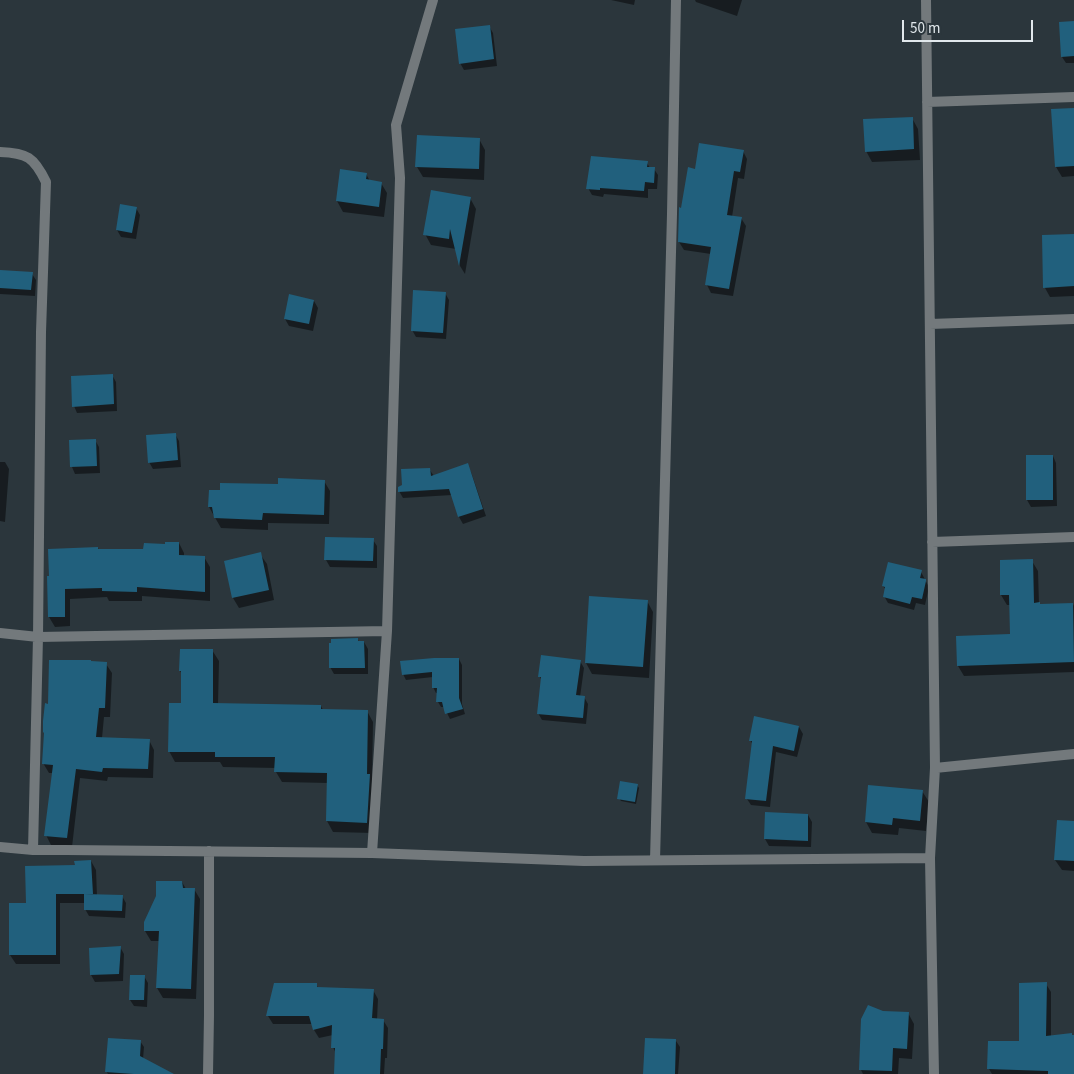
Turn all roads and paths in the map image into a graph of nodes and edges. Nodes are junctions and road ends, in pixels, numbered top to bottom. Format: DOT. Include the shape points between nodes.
graph roads {
  1 [pos="433,0"];
  2 [pos="676,0"];
  3 [pos="926,0"];
  4 [pos="1074,97"];
  5 [pos="927,102"];
  6 [pos="0,152"];
  7 [pos="1074,319"];
  8 [pos="930,324"];
  9 [pos="1074,537"];
  10 [pos="932,542"];
  11 [pos="387,631"];
  12 [pos="0,633"];
  13 [pos="38,637"];
  14 [pos="1074,754"];
  15 [pos="935,768"];
  16 [pos="0,847"];
  17 [pos="33,850"];
  18 [pos="209,851"];
  19 [pos="372,852"];
  20 [pos="930,858"];
  21 [pos="655,860"];
  22 [pos="208,1074"];
  23 [pos="934,1074"];
  1 -- 11 [label="street" via="396,125 400,178"];
  2 -- 21 [label="street"];
  3 -- 5 [label="street"];
  4 -- 5 [label="street"];
  5 -- 8 [label="street"];
  6 -- 13 [label="street" via="30,158 46,182"];
  7 -- 8 [label="street"];
  8 -- 10 [label="street"];
  9 -- 10 [label="street"];
  10 -- 15 [label="street"];
  11 -- 13 [label="street"];
  11 -- 19 [label="street"];
  12 -- 13 [label="street"];
  13 -- 17 [label="street"];
  14 -- 15 [label="street"];
  15 -- 20 [label="street"];
  16 -- 17 [label="street"];
  17 -- 18 [label="street"];
  18 -- 19 [label="street"];
  18 -- 22 [label="street"];
  19 -- 21 [label="street"];
  20 -- 21 [label="street"];
  20 -- 23 [label="street"];
}
